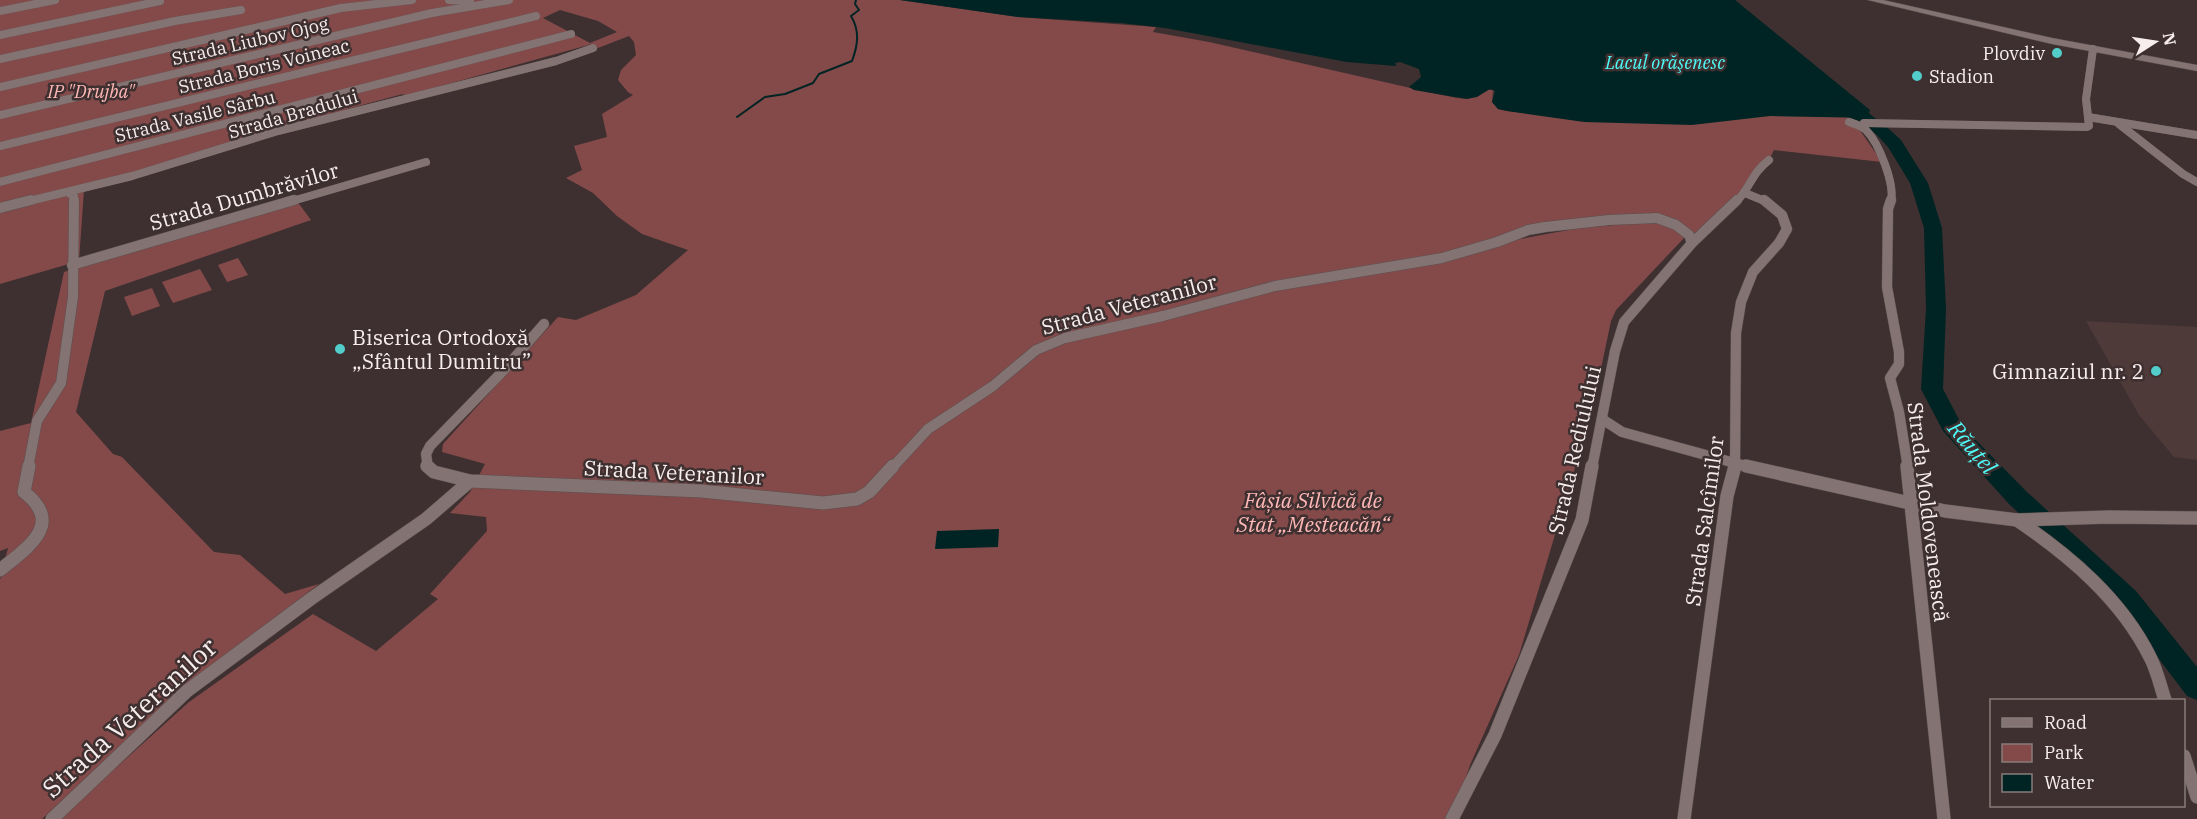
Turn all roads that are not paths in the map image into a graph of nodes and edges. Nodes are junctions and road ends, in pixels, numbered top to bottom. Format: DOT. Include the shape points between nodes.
graph roads {
  1 [pos="54,0"];
  2 [pos="412,0"];
  3 [pos="449,0"];
  4 [pos="509,0"];
  5 [pos="1872,0"];
  6 [pos="160,2"];
  7 [pos="491,2"];
  8 [pos="241,10"];
  9 [pos="0,11"];
  10 [pos="536,16"];
  11 [pos="571,34"];
  12 [pos="0,35"];
  13 [pos="593,48"];
  14 [pos="2093,49"];
  15 [pos="0,59"];
  16 [pos="2197,68"];
  17 [pos="0,87"];
  18 [pos="0,115"];
  19 [pos="2088,117"];
  20 [pos="1849,122"];
  21 [pos="2117,122"];
  22 [pos="1864,123"];
  23 [pos="2197,135"];
  24 [pos="0,146"];
  25 [pos="1770,159"];
  26 [pos="426,162"];
  27 [pos="0,182"];
  28 [pos="2197,182"];
  29 [pos="69,193"];
  30 [pos="1745,193"];
  31 [pos="0,208"];
  32 [pos="1692,243"];
  33 [pos="72,265"];
  34 [pos="544,324"];
  35 [pos="1602,419"];
  36 [pos="1736,463"];
  37 [pos="471,481"];
  38 [pos="1912,504"];
  39 [pos="2197,518"];
  40 [pos="2020,520"];
  41 [pos="0,570"];
  42 [pos="2165,699"];
  43 [pos="2185,759"];
  44 [pos="2197,797"];
  45 [pos="52,819"];
  46 [pos="1452,819"];
  47 [pos="1684,819"];
  48 [pos="1944,819"];
  1 -- 9 [label="street"];
  2 -- 17 [label="street" via="340,8"];
  3 -- 7 [label="street"];
  4 -- 7 [label="street, Strada Liubov Ojog"];
  5 -- 14 [label="street"];
  6 -- 12 [label="street"];
  7 -- 18 [label="street, Strada Liubov Ojog" via="393,21"];
  8 -- 15 [label="street"];
  10 -- 24 [label="street, Strada Boris Voineac"];
  11 -- 27 [label="street, Strada Vasile Sârbu"];
  13 -- 29 [label="street, Strada Bradului" via="556,61 278,131"];
  14 -- 16 [label="street"];
  14 -- 19 [label="street" via="2086,99"];
  19 -- 21 [label="street"];
  19 -- 22 [label="street" via="2088,127"];
  20 -- 38 [label="street, Strada Moldovenească" via="1870,135 1891,190 1887,286 1899,364 1890,378 1899,412"];
  21 -- 23 [label="street"];
  21 -- 28 [label="street"];
  25 -- 30 [label="street, Strada Rediulului" via="1756,170"];
  26 -- 33 [label="street, Strada Dumbrăvilor"];
  29 -- 31 [label="street, Strada Bradului"];
  29 -- 33 [label="street" via="74,196"];
  30 -- 32 [label="street, Strada Rediulului"];
  30 -- 36 [label="street, Strada Salcîmilor" via="1777,208 1787,229 1753,272 1741,302 1736,333"];
  32 -- 35 [label="street, Strada Rediulului" via="1624,322"];
  32 -- 37 [label="street, Strada Veteranilor" via="1689,235 1676,225 1657,218 1545,227 1405,266 1275,286 1065,338 1036,350 993,386 928,429 857,500 823,503 701,490"];
  33 -- 41 [label="street" via="73,297 61,383 37,422 24,492 41,507 44,521 39,532"];
  34 -- 37 [label="street, Strada Veteranilor" via="426,454 427,467 434,472"];
  35 -- 36 [label="street" via="1622,432"];
  35 -- 46 [label="street, Strada Rediulului" via="1582,520 1568,560 1495,735"];
  36 -- 38 [label="street"];
  36 -- 47 [label="street, Strada Salcîmilor" via="1727,496"];
  37 -- 45 [label="street, Strada Veteranilor" via="426,519 187,691"];
  38 -- 40 [label="street"];
  38 -- 48 [label="street, Strada Moldovenească"];
  39 -- 40 [label="street"];
  40 -- 42 [label="street" via="2084,571 2125,617 2150,655"];
  43 -- 44 [label="street"];
}
